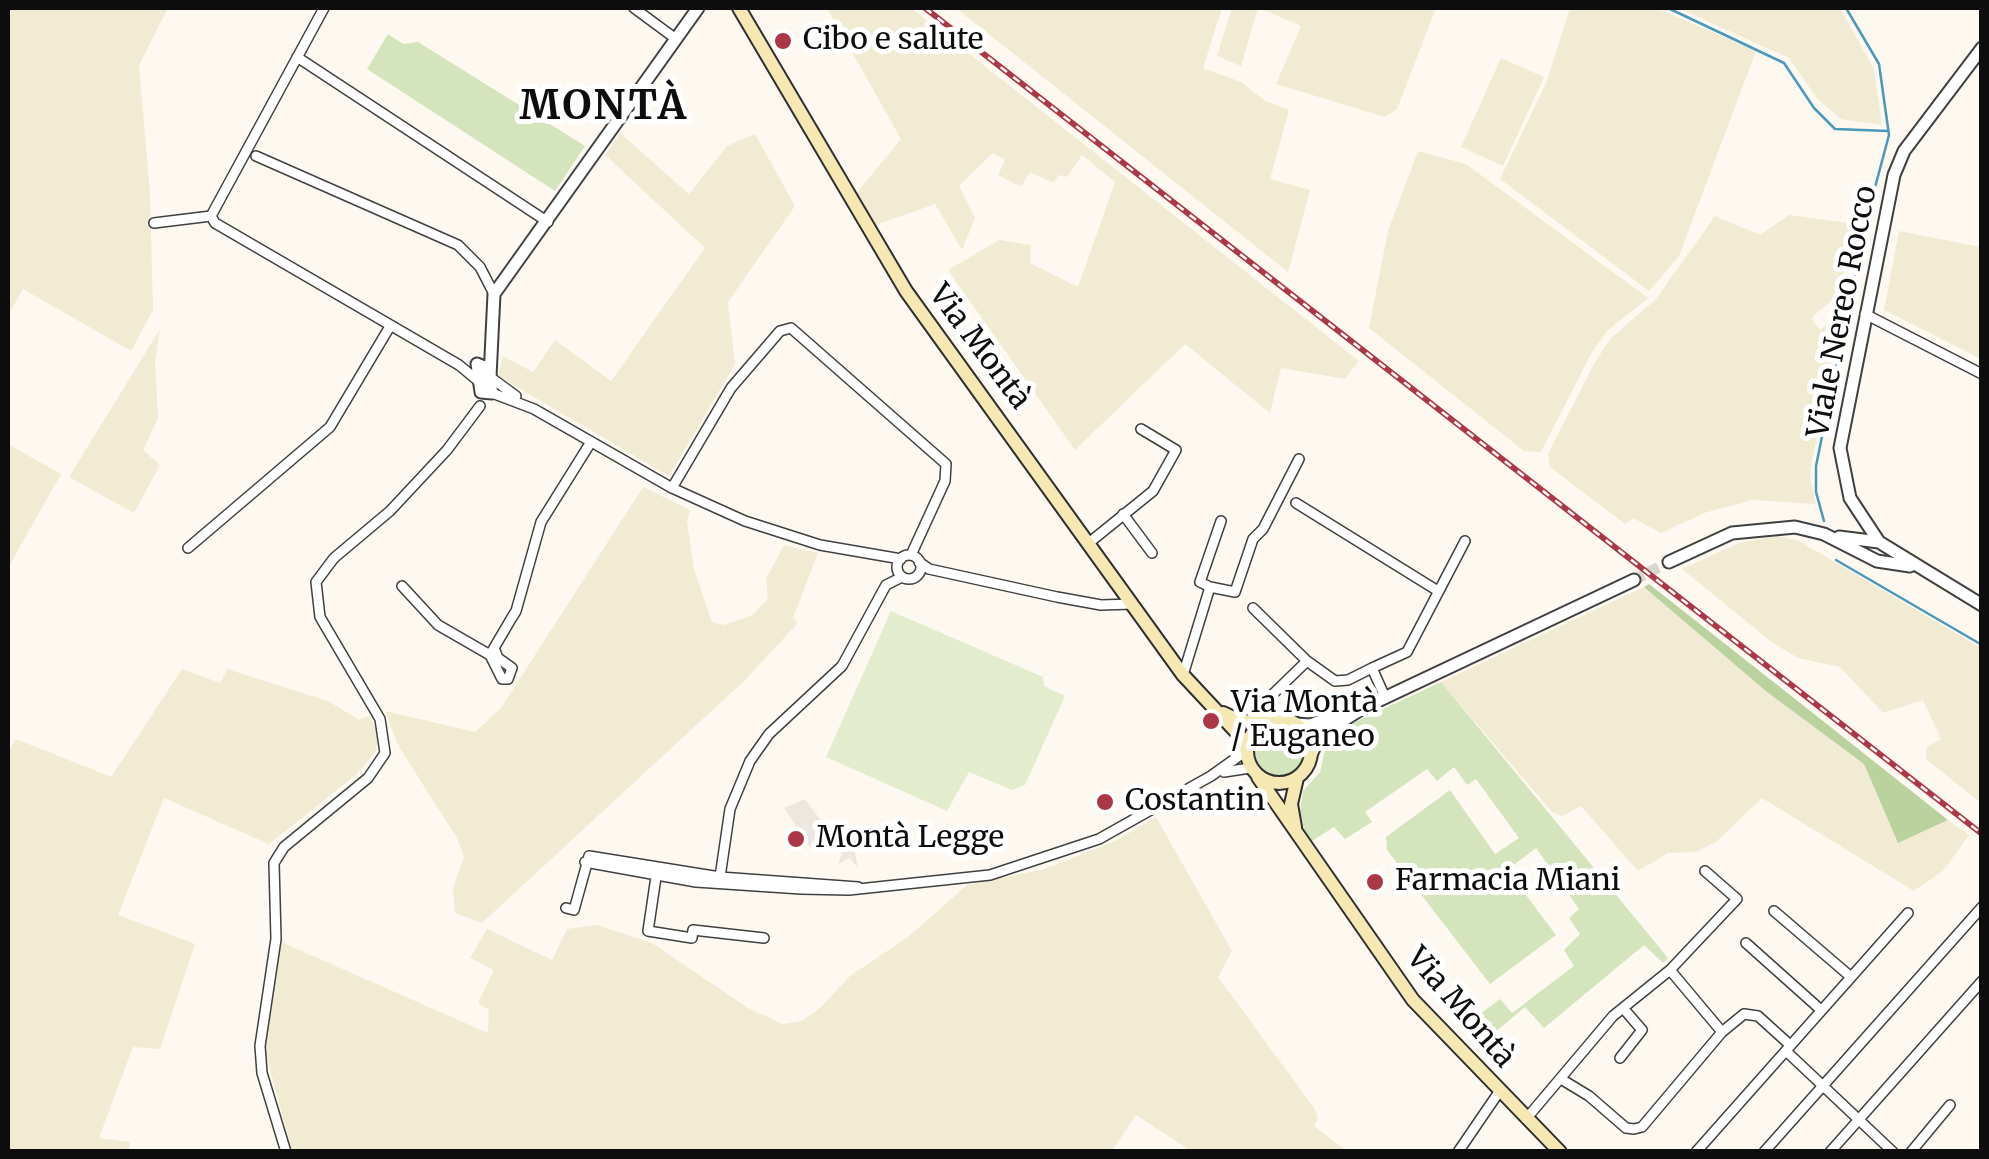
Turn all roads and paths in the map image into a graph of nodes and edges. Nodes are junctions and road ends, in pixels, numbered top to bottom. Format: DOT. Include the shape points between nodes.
graph roads {
  1 [pos="324,8"];
  2 [pos="634,8"];
  3 [pos="698,8"];
  4 [pos="739,8"];
  5 [pos="676,39"];
  6 [pos="1982,48"];
  7 [pos="297,57"];
  8 [pos="256,156"];
  9 [pos="210,216"];
  10 [pos="548,222"];
  11 [pos="154,224"];
  12 [pos="494,294"];
  13 [pos="1865,314"];
  14 [pos="389,328"];
  15 [pos="492,345"];
  16 [pos="479,364"];
  17 [pos="459,365"];
  18 [pos="1982,374"];
  19 [pos="486,387"];
  20 [pos="534,409"];
  21 [pos="1141,429"];
  22 [pos="591,442"];
  23 [pos="1299,459"];
  24 [pos="672,488"];
  25 [pos="1296,503"];
  26 [pos="1855,510"];
  27 [pos="1123,514"];
  28 [pos="1221,521"];
  29 [pos="1828,534"];
  30 [pos="1465,541"];
  31 [pos="1090,542"];
  32 [pos="1879,542"];
  33 [pos="188,548"];
  34 [pos="1152,553"];
  35 [pos="1860,554"];
  36 [pos="880,558"];
  37 [pos="1669,562"];
  38 [pos="916,564"];
  39 [pos="1914,566"];
  40 [pos="899,574"];
  41 [pos="1634,580"];
  42 [pos="402,586"];
  43 [pos="1210,587"];
  44 [pos="1438,591"];
  45 [pos="1132,604"];
  46 [pos="1982,605"];
  47 [pos="1253,608"];
  48 [pos="1307,661"];
  49 [pos="1372,668"];
  50 [pos="1183,675"];
  51 [pos="1272,695"];
  52 [pos="1385,696"];
  53 [pos="1203,700"];
  54 [pos="1362,708"];
  55 [pos="1264,722"];
  56 [pos="1296,724"];
  57 [pos="1246,750"];
  58 [pos="1311,755"];
  59 [pos="1254,772"];
  60 [pos="1212,776"];
  61 [pos="1297,778"];
  62 [pos="1298,839"];
  63 [pos="585,860"];
  64 [pos="638,866"];
  65 [pos="670,870"];
  66 [pos="1705,871"];
  67 [pos="656,877"];
  68 [pos="720,877"];
  69 [pos="699,883"];
  70 [pos="858,886"];
  71 [pos="752,888"];
  72 [pos="1982,907"];
  73 [pos="566,908"];
  74 [pos="1774,911"];
  75 [pos="1908,913"];
  76 [pos="764,938"];
  77 [pos="1746,943"];
  78 [pos="1670,970"];
  79 [pos="1850,976"];
  80 [pos="1982,981"];
  81 [pos="1623,1008"];
  82 [pos="1821,1010"];
  83 [pos="1722,1032"];
  84 [pos="1788,1048"];
  85 [pos="1620,1058"];
  86 [pos="1560,1080"];
  87 [pos="1823,1085"];
  88 [pos="1500,1092"];
  89 [pos="1950,1105"];
  90 [pos="1526,1119"];
  91 [pos="1859,1120"];
  92 [pos="286,1152"];
  93 [pos="1458,1152"];
  94 [pos="1560,1152"];
  95 [pos="1696,1152"];
  96 [pos="1764,1152"];
  97 [pos="1830,1152"];
  98 [pos="1893,1152"];
  99 [pos="1910,1152"];
  1 -- 7 [label="street"];
  2 -- 5 [label="street"];
  3 -- 5 [label="street"];
  4 -- 31 [label="main road, Via Montà" via="906,291"];
  5 -- 10 [label="street"];
  6 -- 13 [label="street, Viale Nereo Rocco" via="1904,151"];
  7 -- 9 [label="street"];
  7 -- 10 [label="street"];
  8 -- 12 [label="street" via="458,245"];
  9 -- 11 [label="street"];
  9 -- 14 [label="street"];
  10 -- 12 [label="street"];
  12 -- 15 [label="street"];
  13 -- 18 [label="street"];
  13 -- 26 [label="street, Viale Nereo Rocco" via="1840,448"];
  14 -- 17 [label="street"];
  14 -- 33 [label="street" via="330,427"];
  15 -- 16 [label="street"];
  15 -- 19 [label="street"];
  16 -- 17 [label="street"];
  16 -- 19 [label="street"];
  17 -- 19 [label="street"];
  19 -- 20 [label="street"];
  19 -- 20 [label="street"];
  19 -- 92 [label="street" via="448,450 316,582 320,617 380,719 385,752 368,778 284,847 272,870 276,939 260,1046"];
  20 -- 22 [label="street"];
  21 -- 27 [label="street" via="1176,450 1153,491"];
  22 -- 24 [label="street"];
  22 -- 42 [label="street" via="541,522 516,611 492,652 438,624"];
  23 -- 43 [label="street" via="1253,538 1235,592"];
  24 -- 36 [label="street" via="784,535"];
  24 -- 38 [label="street" via="731,388 780,331 791,328 948,468"];
  25 -- 44 [label="street"];
  26 -- 29 [label="street" via="1848,528"];
  26 -- 32 [label="street, Viale Nereo Rocco"];
  27 -- 31 [label="street"];
  27 -- 34 [label="street"];
  28 -- 43 [label="street" via="1200,582"];
  29 -- 32 [label="street"];
  29 -- 35 [label="street"];
  29 -- 37 [label="street" via="1752,528"];
  30 -- 44 [label="street"];
  31 -- 45 [label="main road, Via Montà"];
  32 -- 35 [label="street"];
  32 -- 39 [label="street, Viale Nereo Rocco"];
  35 -- 39 [label="street"];
  36 -- 38 [label="street"];
  36 -- 40 [label="street"];
  38 -- 40 [label="street"];
  38 -- 40 [label="street" via="912,578"];
  38 -- 45 [label="street" via="1084,602"];
  39 -- 46 [label="street, Viale Nereo Rocco"];
  40 -- 68 [label="street" via="842,666 758,747 732,802"];
  41 -- 52 [label="street"];
  43 -- 50 [label="street"];
  44 -- 49 [label="street" via="1407,652"];
  45 -- 50 [label="main road, Via Montà"];
  47 -- 48 [label="street"];
  48 -- 49 [label="street" via="1342,681"];
  48 -- 51 [label="street"];
  49 -- 52 [label="street"];
  50 -- 53 [label="main road, Via Montà"];
  52 -- 54 [label="street"];
  53 -- 55 [label="main road, Via Montà" via="1240,721"];
  53 -- 57 [label="main road, Via Montà"];
  54 -- 56 [label="street"];
  54 -- 58 [label="street" via="1320,735"];
  55 -- 56 [label="main road, Via Montà"];
  55 -- 57 [label="main road"];
  56 -- 58 [label="main road"];
  57 -- 59 [label="main road, Via Montà"];
  57 -- 60 [label="street"];
  58 -- 61 [label="main road"];
  59 -- 60 [label="street"];
  59 -- 61 [label="main road" via="1274,784"];
  59 -- 62 [label="main road, Via Montà"];
  60 -- 70 [label="street" via="1099,839 1034,863 980,876"];
  61 -- 62 [label="main road" via="1291,804"];
  62 -- 88 [label="main road, Via Montà" via="1413,1000"];
  63 -- 64 [label="street"];
  63 -- 67 [label="street"];
  63 -- 73 [label="street" via="574,910"];
  64 -- 65 [label="street"];
  64 -- 67 [label="street"];
  65 -- 67 [label="street"];
  65 -- 68 [label="street"];
  66 -- 78 [label="street" via="1737,899"];
  67 -- 69 [label="street"];
  67 -- 76 [label="street" via="648,931"];
  68 -- 69 [label="street"];
  68 -- 70 [label="street"];
  68 -- 71 [label="street"];
  69 -- 71 [label="street"];
  70 -- 71 [label="street"];
  72 -- 87 [label="street"];
  74 -- 79 [label="street"];
  75 -- 79 [label="street"];
  77 -- 82 [label="street"];
  78 -- 81 [label="street"];
  78 -- 83 [label="street"];
  79 -- 82 [label="street"];
  80 -- 91 [label="street"];
  81 -- 85 [label="street" via="1642,1030"];
  81 -- 86 [label="street"];
  82 -- 84 [label="street"];
  83 -- 84 [label="street" via="1744,1014 1758,1016"];
  83 -- 86 [label="street" via="1642,1127 1626,1128"];
  84 -- 87 [label="street"];
  84 -- 95 [label="street"];
  86 -- 90 [label="street"];
  87 -- 91 [label="street"];
  87 -- 96 [label="street"];
  88 -- 90 [label="main road, Via Montà"];
  88 -- 93 [label="street"];
  89 -- 99 [label="street"];
  90 -- 94 [label="main road, Via Montà"];
  91 -- 97 [label="street"];
  91 -- 98 [label="street"];
}
